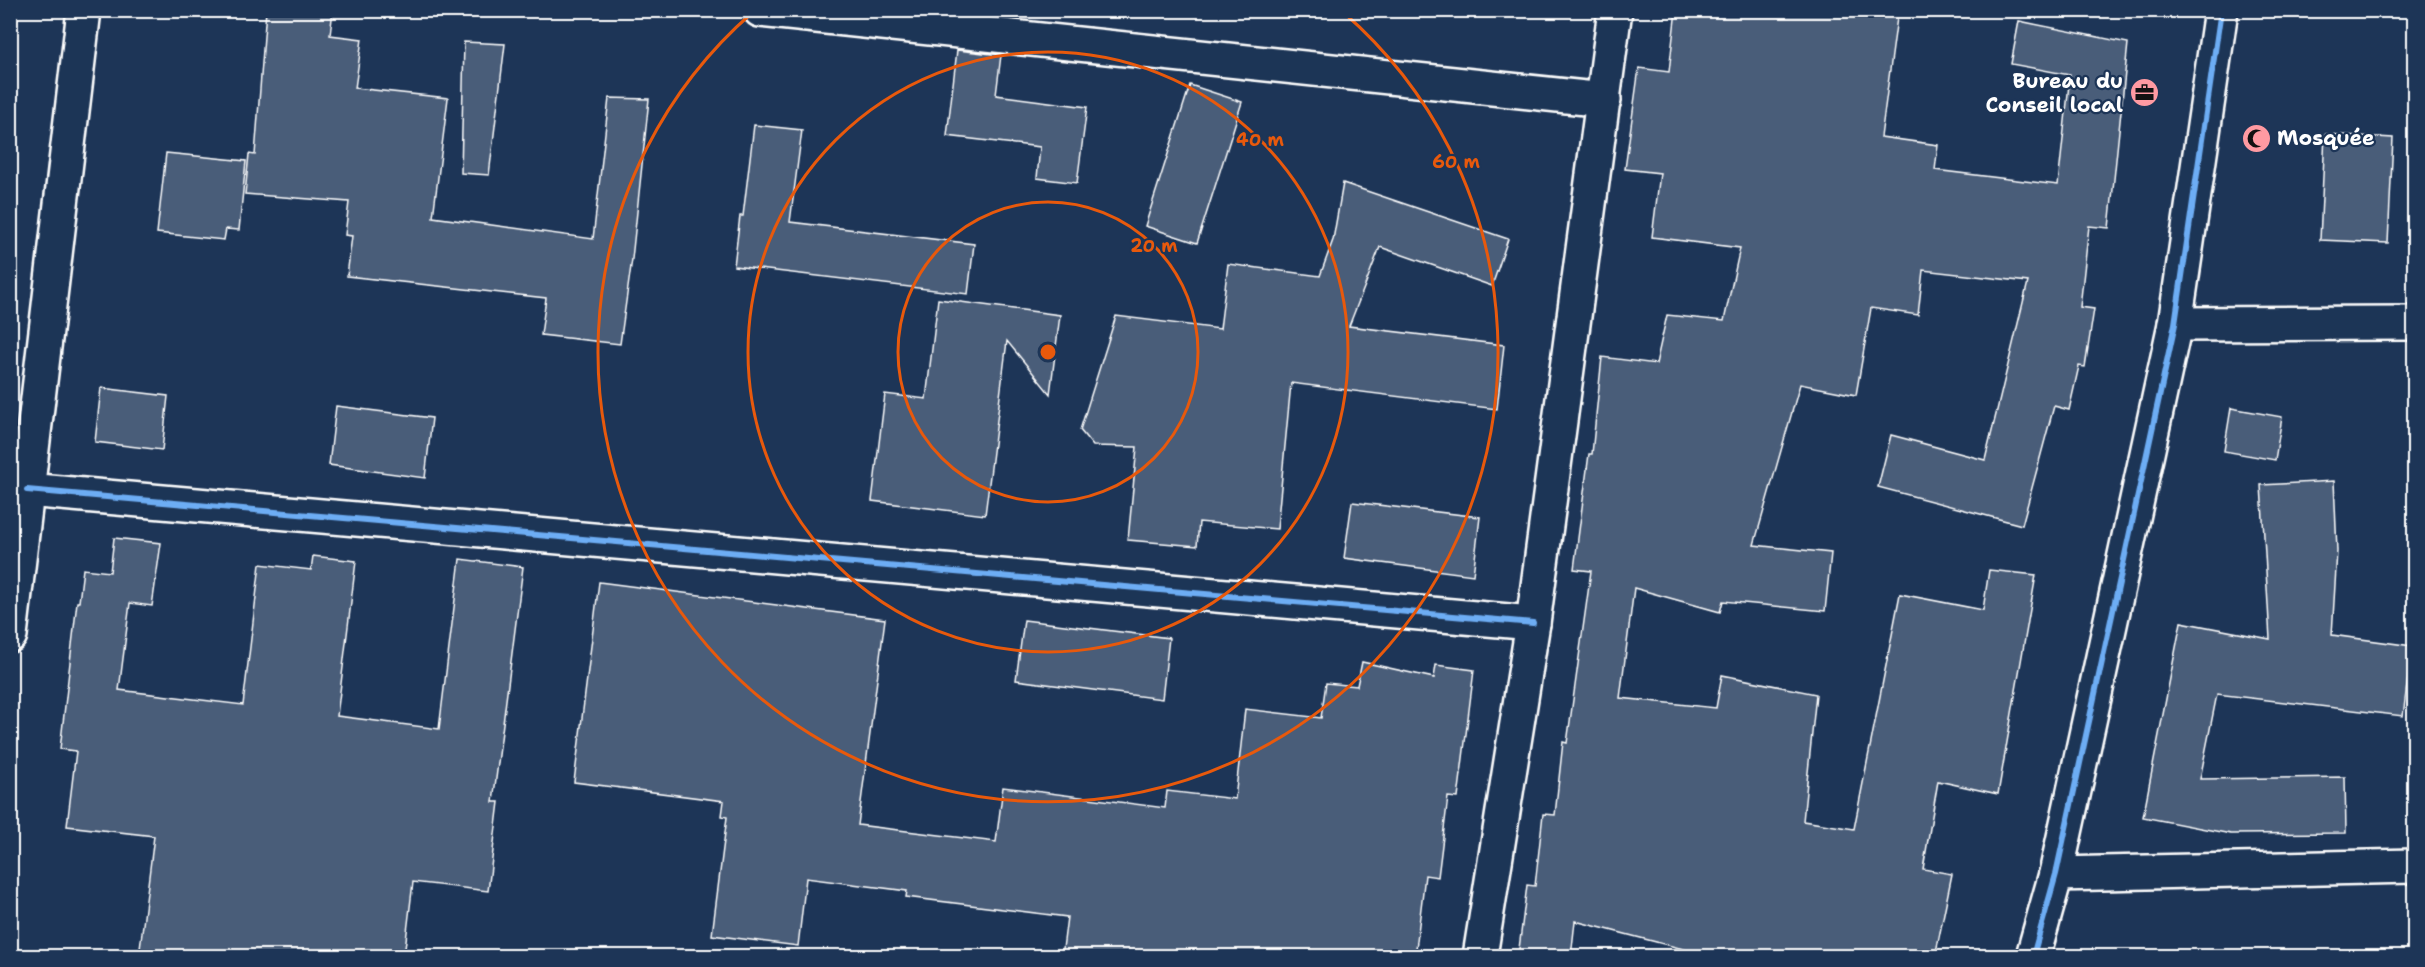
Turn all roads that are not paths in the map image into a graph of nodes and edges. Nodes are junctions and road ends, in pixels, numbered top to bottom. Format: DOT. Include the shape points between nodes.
graph roads {
  1 [pos="84,10"];
  2 [pos="760,10"];
  3 [pos="1615,10"];
  4 [pos="2221,10"];
  5 [pos="1604,100"];
  6 [pos="2415,323"];
  7 [pos="2175,324"];
  8 [pos="27,490"];
  9 [pos="1533,623"];
  10 [pos="10,635"];
  11 [pos="2415,866"];
  12 [pos="2056,874"];
  13 [pos="1480,957"];
  14 [pos="2033,957"];
  1 -- 8 [label="street"];
  2 -- 5 [label="street"];
  3 -- 5 [label="street"];
  4 -- 7 [label="street"];
  5 -- 9 [label="street"];
  6 -- 7 [label="street"];
  7 -- 12 [label="street"];
  8 -- 9 [label="street"];
  8 -- 10 [label="street"];
  9 -- 13 [label="street"];
  11 -- 12 [label="street"];
  12 -- 14 [label="street"];
}
